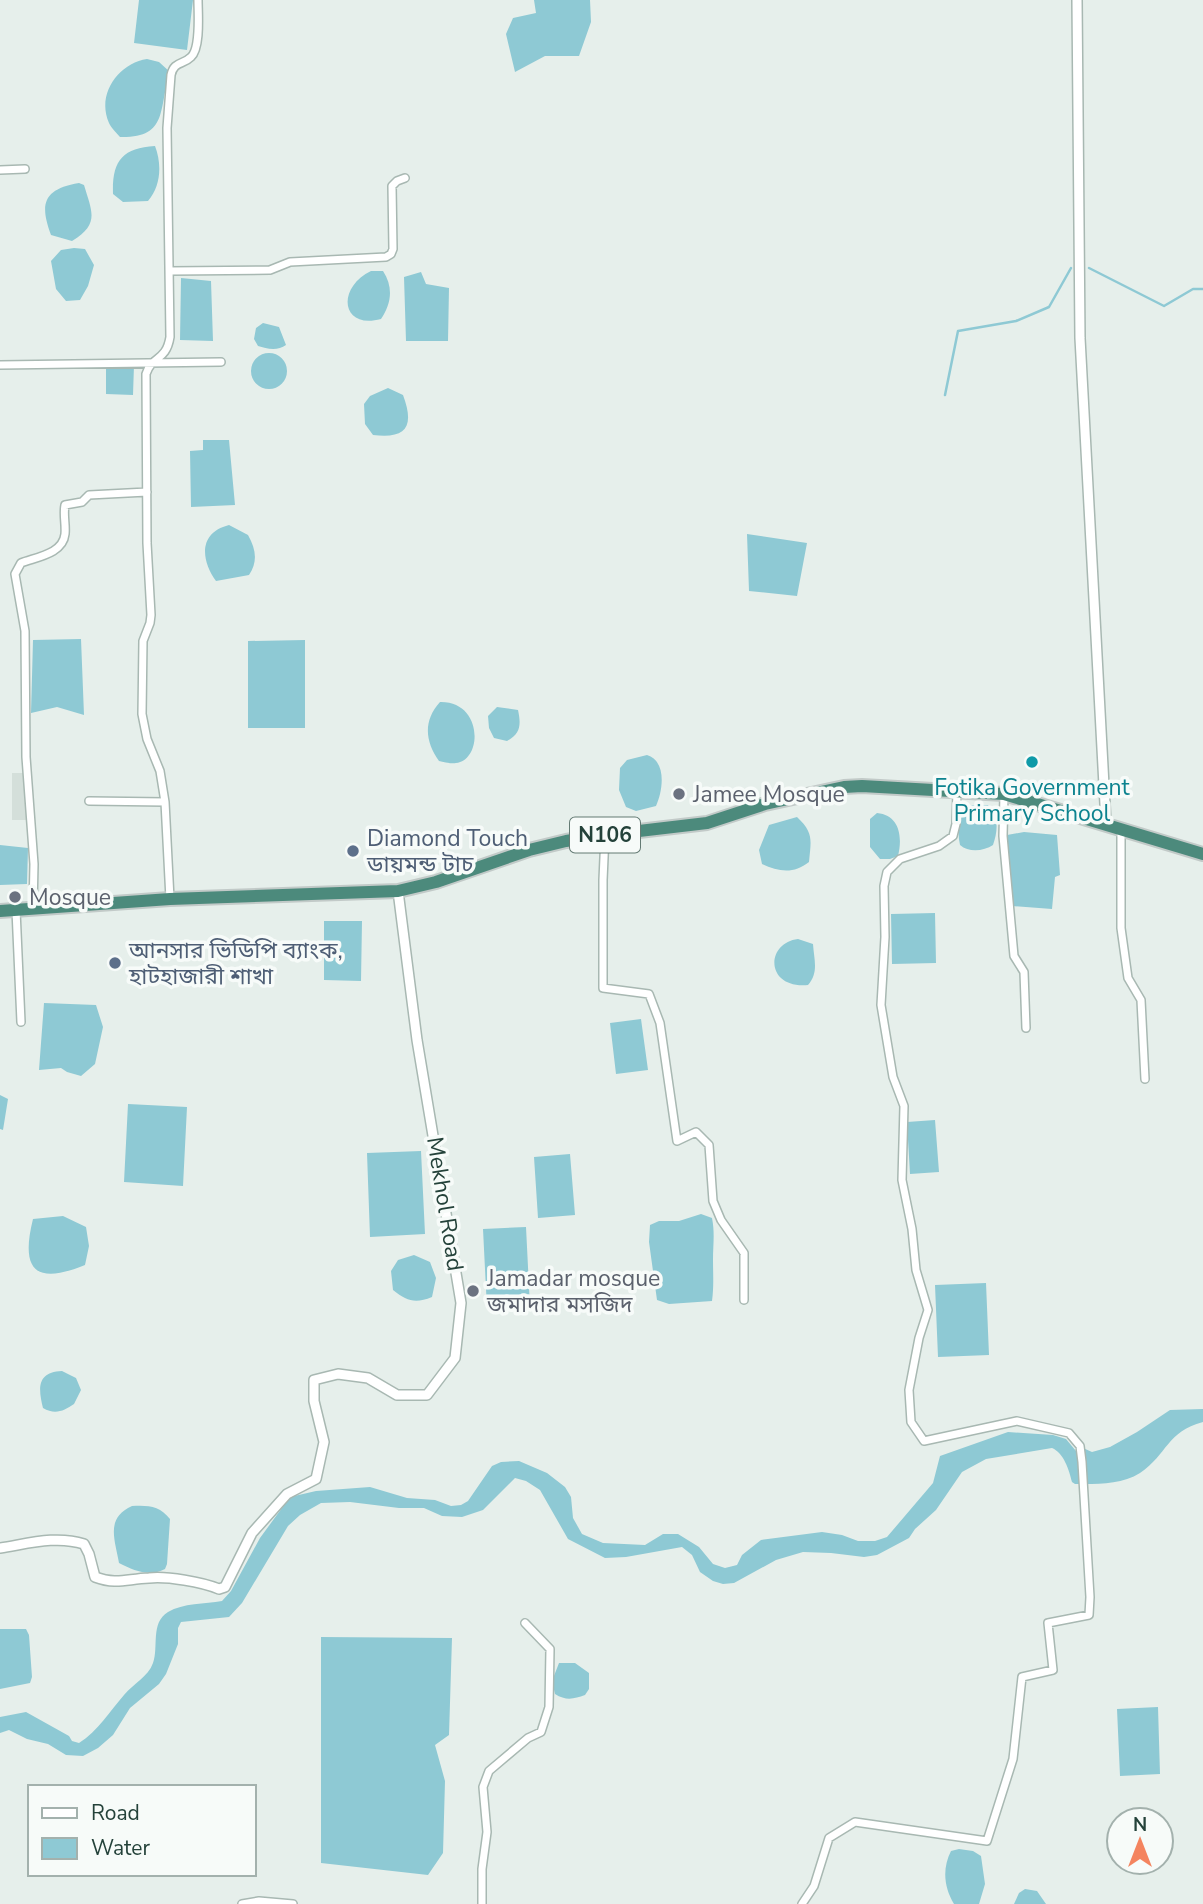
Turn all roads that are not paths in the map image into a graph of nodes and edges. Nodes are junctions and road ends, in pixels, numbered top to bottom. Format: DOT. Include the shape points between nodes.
graph roads {
  1 [pos="198,0"];
  2 [pos="1077,0"];
  3 [pos="25,169"];
  4 [pos="0,170"];
  5 [pos="405,178"];
  6 [pos="170,271"];
  7 [pos="153,362"];
  8 [pos="220,362"];
  9 [pos="0,365"];
  10 [pos="147,492"];
  11 [pos="957,790"];
  12 [pos="1004,794"];
  13 [pos="89,801"];
  14 [pos="165,802"];
  15 [pos="1106,823"];
  16 [pos="1121,828"];
  17 [pos="606,835"];
  18 [pos="1203,854"];
  19 [pos="398,891"];
  20 [pos="170,899"];
  21 [pos="33,909"];
  22 [pos="16,910"];
  23 [pos="0,911"];
  24 [pos="21,1022"];
  25 [pos="1026,1028"];
  26 [pos="1145,1079"];
  27 [pos="744,1300"];
  28 [pos="0,1548"];
  29 [pos="524,1623"];
  30 [pos="242,1904"];
  31 [pos="293,1904"];
  32 [pos="482,1904"];
  33 [pos="802,1904"];
  1 -- 6 [label="street" via="194,53 178,63 171,75 167,128"];
  2 -- 15 [label="street" via="1080,338"];
  3 -- 4 [label="street"];
  5 -- 6 [label="street" via="392,186 393,249 386,257 290,262 270,270"];
  6 -- 7 [label="street" via="169,345 166,354"];
  7 -- 8 [label="street"];
  7 -- 9 [label="street"];
  7 -- 10 [label="street" via="146,374"];
  10 -- 14 [label="street" via="151,615 143,641 142,714"];
  10 -- 21 [label="street" via="89,495 82,502 65,505 62,544 20,563 15,573 25,631"];
  11 -- 12 [label="highway, N106"];
  11 -- 17 [label="highway, N106" via="844,787 706,823"];
  11 -- 33 [label="street" via="953,836 939,846 900,859 887,872 884,886 881,1005 893,1077 904,1106 902,1180 916,1270 928,1310 909,1390 911,1422 924,1441 1017,1421 1069,1433 1080,1446 1082,1462 1088,1615 1048,1623 1053,1670 1022,1677 1013,1759 987,1841 855,1822 829,1838 814,1886"];
  12 -- 15 [label="highway, N106"];
  12 -- 25 [label="street" via="1003,836 1014,956 1024,972"];
  13 -- 14 [label="street"];
  14 -- 20 [label="street"];
  15 -- 16 [label="highway, N106"];
  16 -- 18 [label="highway, N106"];
  16 -- 26 [label="street" via="1121,928 1128,978 1141,1000"];
  17 -- 19 [label="highway, N106" via="529,850"];
  17 -- 27 [label="street" via="603,988 649,994 660,1023 677,1141 696,1132 709,1145 713,1201 744,1252"];
  19 -- 20 [label="highway, N106"];
  19 -- 28 [label="street, Mekhol Road" via="417,1040 461,1303 455,1358 427,1395 397,1395 368,1378 338,1374 314,1380 324,1442 316,1479 287,1494 252,1533 225,1587 150,1578 109,1582 95,1577 89,1554 83,1544 73,1540"];
  20 -- 21 [label="highway, N106"];
  21 -- 22 [label="highway, N106"];
  22 -- 23 [label="highway, N106"];
  22 -- 24 [label="street"];
  29 -- 32 [label="street" via="550,1649 549,1707 541,1732 488,1771 483,1787 487,1832"];
  30 -- 31 [label="street"];
}
